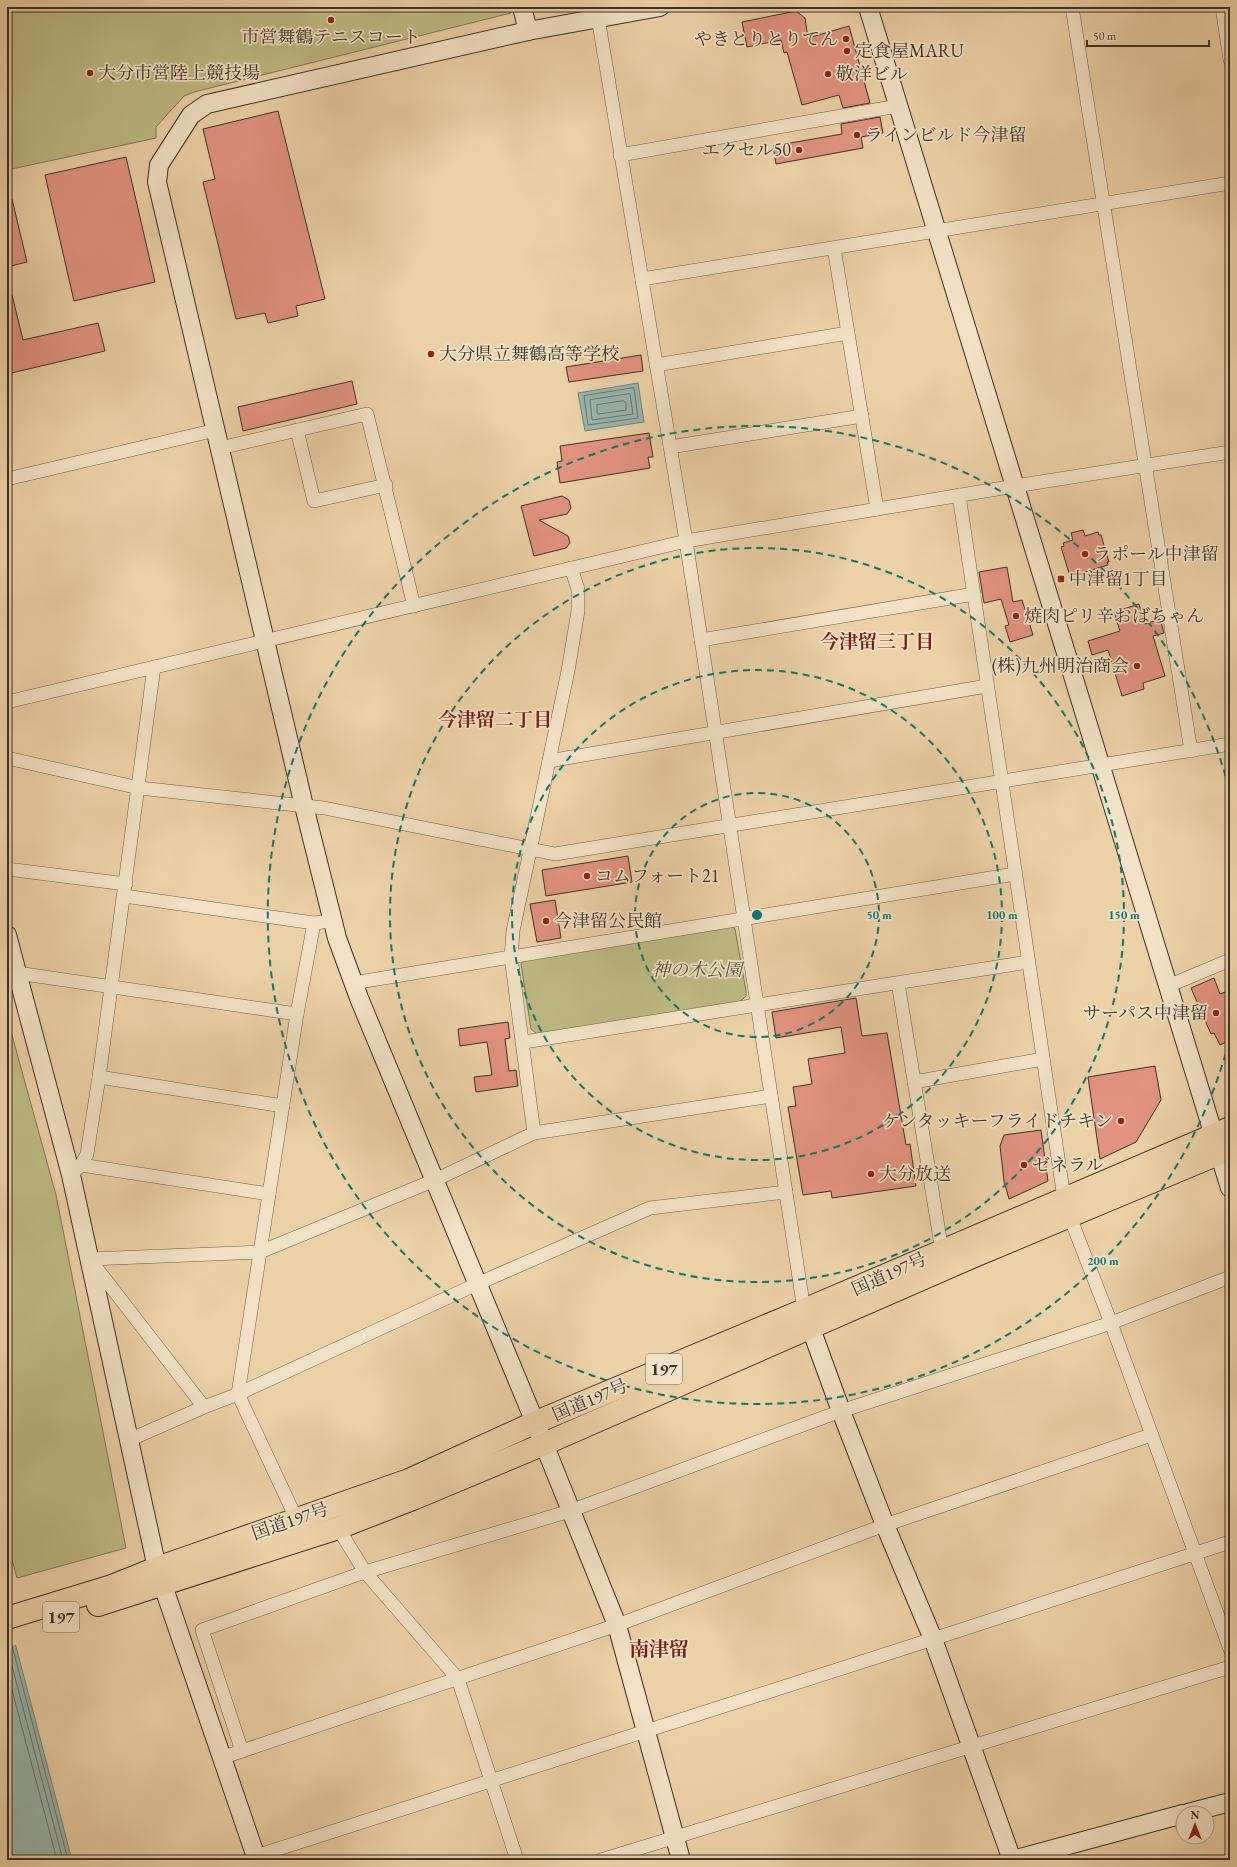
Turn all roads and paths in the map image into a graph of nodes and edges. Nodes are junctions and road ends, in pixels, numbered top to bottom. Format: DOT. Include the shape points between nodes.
graph roads {
  1 [pos="522,7"];
  2 [pos="660,7"];
  3 [pos="868,7"];
  4 [pos="1072,7"];
  5 [pos="1222,7"];
  6 [pos="598,18"];
  7 [pos="528,31"];
  8 [pos="1230,60"];
  9 [pos="898,106"];
  10 [pos="620,155"];
  11 [pos="1230,183"];
  12 [pos="1103,204"];
  13 [pos="937,231"];
  14 [pos="834,248"];
  15 [pos="642,279"];
  16 [pos="848,333"];
  17 [pos="656,365"];
  18 [pos="862,416"];
  19 [pos="216,430"];
  20 [pos="297,430"];
  21 [pos="670,447"];
  22 [pos="220,448"];
  23 [pos="1230,452"];
  24 [pos="1145,465"];
  25 [pos="7,479"];
  26 [pos="386,485"];
  27 [pos="1015,486"];
  28 [pos="959,495"];
  29 [pos="877,509"];
  30 [pos="686,541"];
  31 [pos="571,568"];
  32 [pos="974,594"];
  33 [pos="414,606"];
  34 [pos="701,640"];
  35 [pos="266,641"];
  36 [pos="154,667"];
  37 [pos="987,686"];
  38 [pos="7,702"];
  39 [pos="716,734"];
  40 [pos="1230,744"];
  41 [pos="1191,751"];
  42 [pos="7,758"];
  43 [pos="549,761"];
  44 [pos="1100,766"];
  45 [pos="1002,782"];
  46 [pos="138,788"];
  47 [pos="304,806"];
  48 [pos="730,826"];
  49 [pos="532,849"];
  50 [pos="7,869"];
  51 [pos="1015,874"];
  52 [pos="125,890"];
  53 [pos="744,918"];
  54 [pos="332,920"];
  55 [pos="314,924"];
  56 [pos="7,935"];
  57 [pos="511,957"];
  58 [pos="1230,960"];
  59 [pos="1028,962"];
  60 [pos="17,973"];
  61 [pos="353,983"];
  62 [pos="898,983"];
  63 [pos="112,986"];
  64 [pos="1168,986"];
  65 [pos="757,1005"];
  66 [pos="297,1014"];
  67 [pos="524,1042"];
  68 [pos="1043,1059"];
  69 [pos="99,1077"];
  70 [pos="914,1082"];
  71 [pos="771,1096"];
  72 [pos="283,1106"];
  73 [pos="534,1133"];
  74 [pos="1223,1142"];
  75 [pos="76,1170"];
  76 [pos="435,1180"];
  77 [pos="1230,1188"];
  78 [pos="786,1192"];
  79 [pos="269,1194"];
  80 [pos="1067,1207"];
  81 [pos="942,1250"];
  82 [pos="260,1252"];
  83 [pos="90,1259"];
  84 [pos="1230,1277"];
  85 [pos="477,1284"];
  86 [pos="807,1319"];
  87 [pos="1111,1323"];
  88 [pos="238,1394"];
  89 [pos="204,1407"];
  90 [pos="841,1411"];
  91 [pos="534,1423"];
  92 [pos="1151,1435"];
  93 [pos="128,1440"];
  94 [pos="544,1444"];
  95 [pos="570,1511"];
  96 [pos="296,1518"];
  97 [pos="886,1525"];
  98 [pos="338,1528"];
  99 [pos="1230,1542"];
  100 [pos="1196,1553"];
  101 [pos="365,1572"];
  102 [pos="159,1576"];
  103 [pos="114,1593"];
  104 [pos="7,1618"];
  105 [pos="617,1625"];
  106 [pos="7,1634"];
  107 [pos="933,1639"];
  108 [pos="1230,1649"];
  109 [pos="1230,1667"];
  110 [pos="458,1678"];
  111 [pos="646,1731"];
  112 [pos="972,1746"];
  113 [pos="242,1751"];
  114 [pos="221,1758"];
  115 [pos="492,1781"];
  116 [pos="1230,1802"];
  117 [pos="1215,1806"];
  118 [pos="1175,1816"];
  119 [pos="674,1838"];
  120 [pos="256,1858"];
  121 [pos="517,1860"];
  122 [pos="602,1860"];
  123 [pos="681,1860"];
  124 [pos="1012,1860"];
  1 -- 7 [label="street"];
  2 -- 6 [label="street"];
  3 -- 9 [label="street"];
  4 -- 12 [label="street"];
  5 -- 8 [label="street"];
  6 -- 7 [label="street"];
  6 -- 10 [label="street"];
  7 -- 19 [label="street" via="207,104 191,115 159,165 158,182"];
  9 -- 10 [label="street"];
  9 -- 13 [label="street"];
  10 -- 15 [label="street"];
  11 -- 12 [label="street"];
  12 -- 13 [label="street"];
  12 -- 24 [label="street"];
  13 -- 14 [label="street"];
  13 -- 27 [label="street"];
  14 -- 15 [label="street"];
  14 -- 16 [label="street"];
  15 -- 17 [label="street"];
  16 -- 17 [label="street"];
  16 -- 18 [label="street"];
  17 -- 21 [label="street"];
  18 -- 21 [label="street"];
  18 -- 29 [label="street"];
  19 -- 22 [label="street"];
  19 -- 25 [label="street"];
  20 -- 22 [label="street"];
  20 -- 26 [label="street" via="367,414"];
  20 -- 26 [label="street" via="314,501"];
  21 -- 30 [label="street"];
  22 -- 35 [label="street"];
  23 -- 24 [label="street"];
  24 -- 27 [label="street"];
  24 -- 41 [label="street"];
  26 -- 33 [label="street"];
  27 -- 28 [label="street"];
  27 -- 44 [label="street"];
  28 -- 29 [label="street"];
  28 -- 32 [label="street"];
  29 -- 30 [label="street"];
  30 -- 31 [label="street"];
  30 -- 34 [label="street"];
  31 -- 33 [label="street"];
  31 -- 43 [label="street" via="578,589 578,611"];
  32 -- 34 [label="street"];
  32 -- 37 [label="street"];
  33 -- 35 [label="street"];
  34 -- 39 [label="street"];
  35 -- 36 [label="street"];
  35 -- 47 [label="street"];
  36 -- 38 [label="street"];
  36 -- 46 [label="street"];
  37 -- 39 [label="street"];
  37 -- 45 [label="street"];
  39 -- 43 [label="street"];
  39 -- 48 [label="street"];
  40 -- 41 [label="street"];
  41 -- 44 [label="street"];
  42 -- 46 [label="street"];
  43 -- 49 [label="street"];
  44 -- 45 [label="street"];
  44 -- 64 [label="street"];
  45 -- 48 [label="street"];
  45 -- 51 [label="street"];
  46 -- 47 [label="street"];
  46 -- 52 [label="street"];
  47 -- 49 [label="street"];
  47 -- 54 [label="street"];
  48 -- 49 [label="street" via="554,854"];
  48 -- 53 [label="street"];
  49 -- 57 [label="street" via="514,931"];
  50 -- 52 [label="street"];
  51 -- 53 [label="street"];
  51 -- 59 [label="street"];
  52 -- 55 [label="street"];
  52 -- 63 [label="street"];
  53 -- 57 [label="street"];
  53 -- 65 [label="street"];
  54 -- 55 [label="street"];
  54 -- 61 [label="street"];
  55 -- 66 [label="street"];
  56 -- 60 [label="street"];
  57 -- 61 [label="street"];
  57 -- 67 [label="street"];
  58 -- 64 [label="street"];
  59 -- 62 [label="street"];
  59 -- 68 [label="street"];
  60 -- 63 [label="street"];
  60 -- 75 [label="street"];
  61 -- 76 [label="street"];
  62 -- 65 [label="street"];
  62 -- 70 [label="street"];
  63 -- 66 [label="street"];
  63 -- 69 [label="street"];
  64 -- 74 [label="street"];
  65 -- 67 [label="street"];
  65 -- 71 [label="street"];
  66 -- 72 [label="street"];
  67 -- 73 [label="street"];
  68 -- 70 [label="street"];
  68 -- 80 [label="street"];
  69 -- 72 [label="street"];
  69 -- 75 [label="street" via="86,1154"];
  70 -- 81 [label="street"];
  71 -- 73 [label="street"];
  71 -- 78 [label="street"];
  72 -- 79 [label="street"];
  73 -- 76 [label="street"];
  74 -- 77 [label="street"];
  74 -- 80 [label="highway, 国道197号 / 197"];
  75 -- 79 [label="street"];
  75 -- 83 [label="street"];
  76 -- 82 [label="street"];
  76 -- 85 [label="street"];
  78 -- 85 [label="street" via="650,1208"];
  78 -- 86 [label="street"];
  79 -- 82 [label="street"];
  80 -- 81 [label="highway, 国道197号 / 197"];
  80 -- 86 [label="highway, 国道197号 / 197" via="972,1257"];
  80 -- 87 [label="street"];
  81 -- 86 [label="highway, 国道197号 / 197"];
  82 -- 83 [label="street"];
  82 -- 88 [label="street"];
  83 -- 89 [label="street"];
  83 -- 93 [label="street"];
  84 -- 87 [label="street"];
  85 -- 88 [label="street"];
  85 -- 91 [label="street"];
  86 -- 90 [label="street"];
  86 -- 91 [label="highway, 国道197号 / 197"];
  86 -- 94 [label="highway, 国道197号 / 197"];
  87 -- 90 [label="street"];
  87 -- 92 [label="street"];
  88 -- 89 [label="street"];
  88 -- 96 [label="street"];
  89 -- 93 [label="street"];
  90 -- 95 [label="street"];
  90 -- 97 [label="street"];
  91 -- 94 [label="street"];
  91 -- 96 [label="highway, 国道197号 / 197" via="409,1480"];
  92 -- 97 [label="street"];
  92 -- 100 [label="street"];
  93 -- 102 [label="street"];
  94 -- 95 [label="street"];
  94 -- 98 [label="highway, 国道197号 / 197"];
  95 -- 101 [label="street"];
  95 -- 105 [label="street"];
  96 -- 102 [label="highway, 国道197号 / 197"];
  97 -- 105 [label="street"];
  97 -- 107 [label="street"];
  98 -- 101 [label="street"];
  98 -- 102 [label="highway, 国道197号 / 197"];
  99 -- 100 [label="street"];
  100 -- 107 [label="street"];
  100 -- 108 [label="street"];
  101 -- 110 [label="street"];
  101 -- 113 [label="street" via="202,1630"];
  102 -- 103 [label="highway, 国道197号 / 197"];
  102 -- 114 [label="street"];
  103 -- 104 [label="highway, 国道197号 / 197"];
  103 -- 106 [label="highway, 国道197号 / 197"];
  105 -- 110 [label="street"];
  105 -- 111 [label="street"];
  107 -- 111 [label="street"];
  107 -- 112 [label="street"];
  109 -- 112 [label="street"];
  110 -- 113 [label="street"];
  110 -- 115 [label="street"];
  111 -- 115 [label="street"];
  111 -- 119 [label="street"];
  112 -- 119 [label="street"];
  112 -- 124 [label="street"];
  113 -- 114 [label="street"];
  114 -- 120 [label="street"];
  115 -- 120 [label="street"];
  115 -- 121 [label="street"];
  116 -- 117 [label="street"];
  118 -- 124 [label="street"];
  119 -- 122 [label="street"];
  119 -- 123 [label="street"];
}
